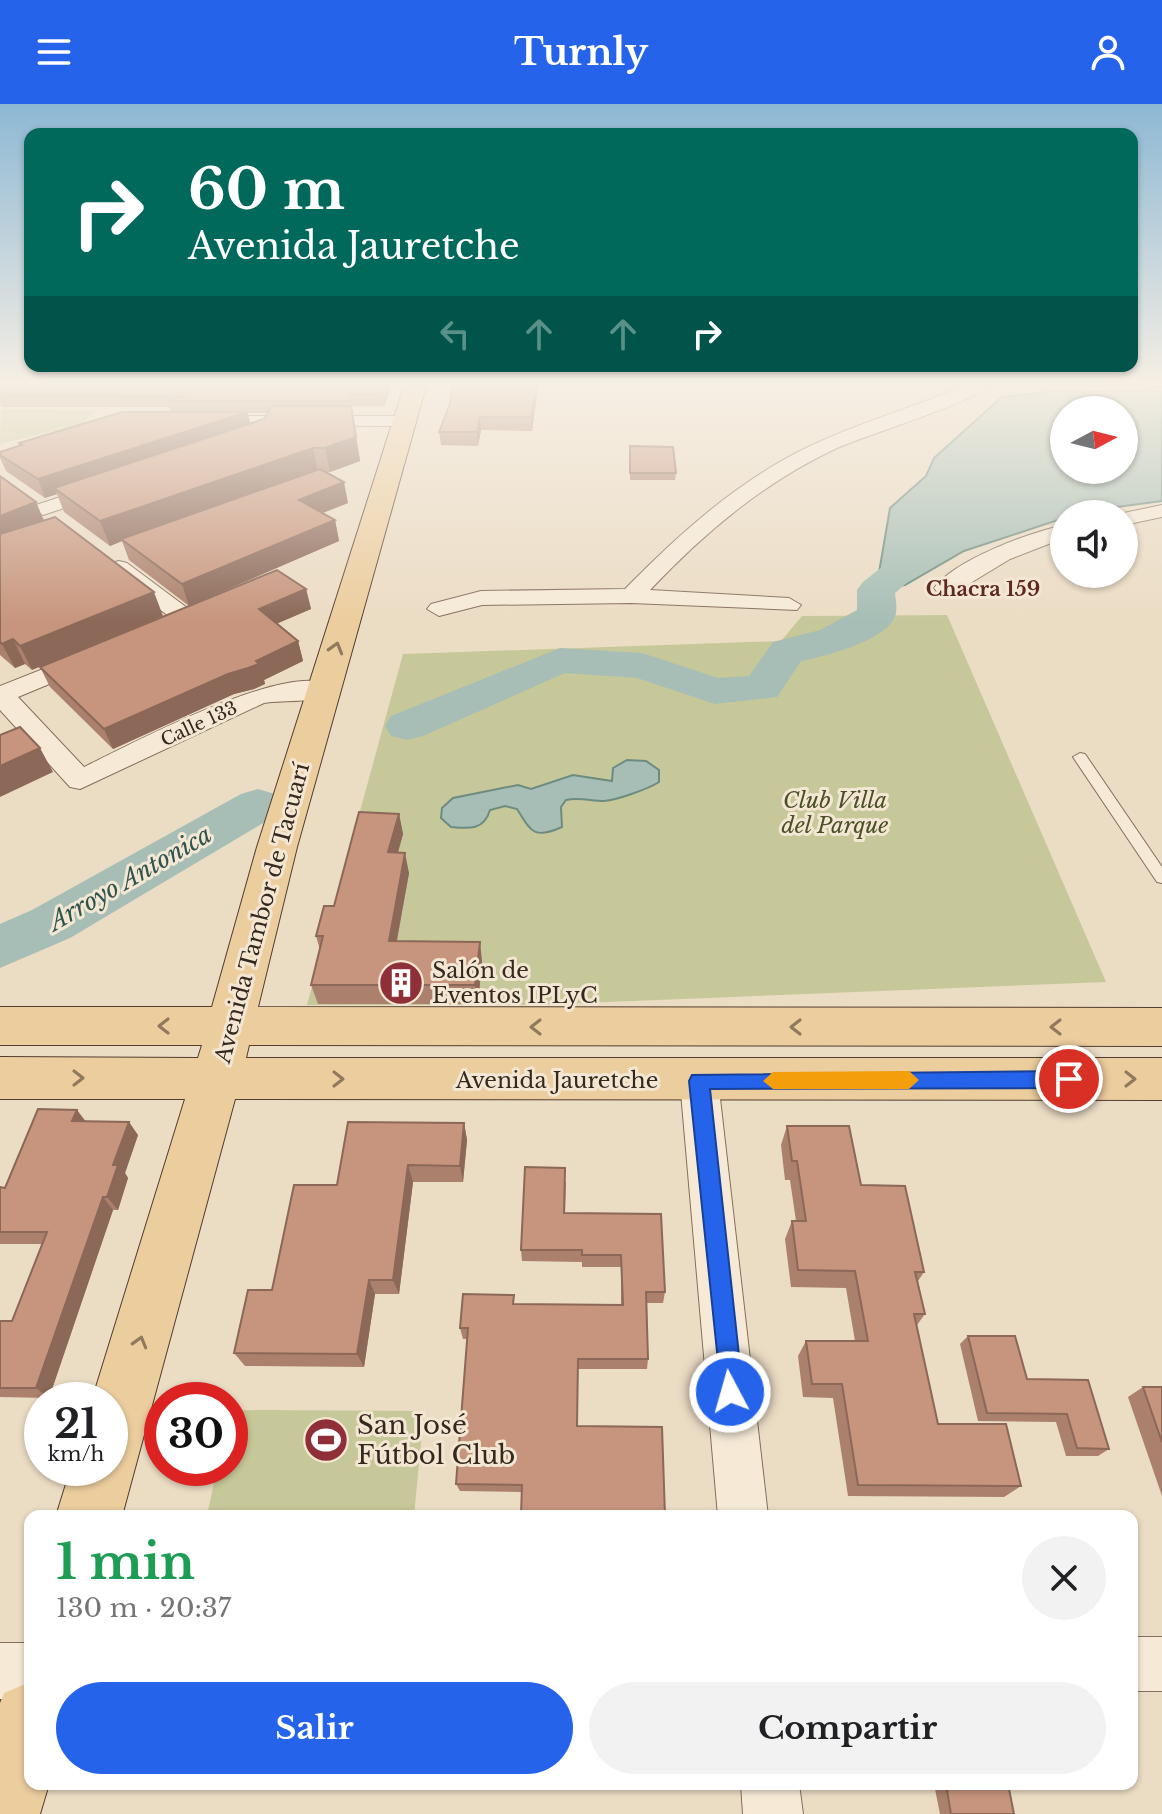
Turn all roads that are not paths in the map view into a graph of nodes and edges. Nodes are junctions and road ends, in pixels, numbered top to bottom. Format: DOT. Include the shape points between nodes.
graph roads {
  1 [pos="390,463"];
  2 [pos="795,463"];
  3 [pos="130,480"];
  4 [pos="1162,511"];
  5 [pos="1138,516"];
  6 [pos="68,528"];
  7 [pos="1050,536"];
  8 [pos="136,548"];
  9 [pos="946,588"];
  10 [pos="631,596"];
  11 [pos="789,605"];
  12 [pos="212,607"];
  13 [pos="439,609"];
  14 [pos="186,618"];
  15 [pos="158,630"];
  16 [pos="115,647"];
  17 [pos="1,694"];
  18 [pos="319,707"];
  19 [pos="1080,757"];
  20 [pos="1162,878"];
  21 [pos="0,1026"];
  22 [pos="231,1026"];
  23 [pos="1162,1027"];
  24 [pos="0,1078"];
  25 [pos="217,1079"];
  26 [pos="1162,1079"];
  27 [pos="699,1081"];
  28 [pos="128,1383"];
  29 [pos="98,1486"];
  30 [pos="91,1510"];
  31 [pos="742,1510"];
  32 [pos="1138,1664"];
  33 [pos="1162,1664"];
  34 [pos="0,1671"];
  35 [pos="24,1671"];
  36 [pos="24,1739"];
  37 [pos="771,1790"];
  38 [pos="2,1814"];
  39 [pos="773,1814"];
  18 -- 1 [label="main road, Avenida Tambor de Tacuarí, one-way"];
  2 -- 10 [label="street" via="736,501 672,553"];
  3 -- 6 [label="street" via="37,505"];
  4 -- 5 [label="street"];
  7 -- 9 [label="street" via="995,558"];
  8 -- 14 [label="street" via="102,554"];
  10 -- 11 [label="street"];
  10 -- 13 [label="street" via="481,598"];
  12 -- 14 [label="street"];
  14 -- 15 [label="street"];
  16 -- 17 [label="street"];
  17 -- 18 [label="street, Calle 133" via="23,736 80,780 256,697 285,691"];
  18 -- 22 [label="main road, Avenida Tambor de Tacuarí"];
  19 -- 20 [label="lane"];
  22 -- 21 [label="main road, one-way"];
  23 -- 22 [label="main road, one-way"];
  22 -- 25 [label="main road, Avenida Tambor de Tacuarí"];
  24 -- 25 [label="main road, Avenida Jauretche, one-way"];
  25 -- 27 [label="main road, Avenida Jauretche, one-way"];
  28 -- 25 [label="main road, Avenida Tambor de Tacuarí, one-way"];
  27 -- 26 [label="main road, Avenida Jauretche, one-way"];
  27 -- 31 [label="street"];
  29 -- 30 [label="main road"];
  32 -- 33 [label="street"];
  34 -- 35 [label="street"];
  36 -- 38 [label="main road"];
  37 -- 39 [label="street"];
}
